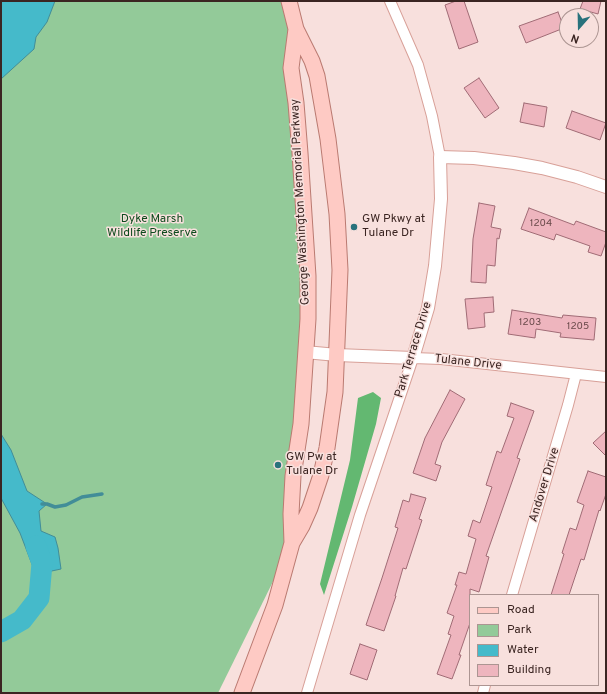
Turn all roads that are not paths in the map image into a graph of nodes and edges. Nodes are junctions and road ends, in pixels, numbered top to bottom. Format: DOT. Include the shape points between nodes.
graph roads {
  1 [pos="289,1"];
  2 [pos="390,1"];
  3 [pos="296,29"];
  4 [pos="440,157"];
  5 [pos="606,186"];
  6 [pos="306,352"];
  7 [pos="337,354"];
  8 [pos="413,358"];
  9 [pos="576,374"];
  10 [pos="606,377"];
  11 [pos="292,543"];
  12 [pos="512,594"];
  13 [pos="242,693"];
  14 [pos="307,693"];
  1 -- 3 [label="main road, George Washington Memorial Parkway"];
  2 -- 4 [label="street, Park Terrace Drive" via="418,64"];
  3 -- 6 [label="main road, George Washington Memorial Parkway" via="291,68 296,103 308,276"];
  3 -- 7 [label="main road, George Washington Memorial Parkway" via="317,76 328,139 337,214 340,270"];
  4 -- 5 [label="street" via="514,163"];
  4 -- 8 [label="street, Park Terrace Drive" via="441,199 436,266 428,308"];
  6 -- 7 [label="street, Tulane Drive"];
  6 -- 11 [label="main road, George Washington Memorial Parkway" via="301,424 293,476"];
  7 -- 8 [label="street, Tulane Drive"];
  7 -- 11 [label="main road, George Washington Memorial Parkway" via="335,392 321,475 310,508"];
  8 -- 9 [label="street, Tulane Drive"];
  8 -- 14 [label="street, Park Terrace Drive" via="360,515"];
  9 -- 10 [label="street, Tulane Drive"];
  9 -- 12 [label="street, Andover Drive"];
  11 -- 13 [label="main road, George Washington Memorial Parkway" via="275,605"];
}
